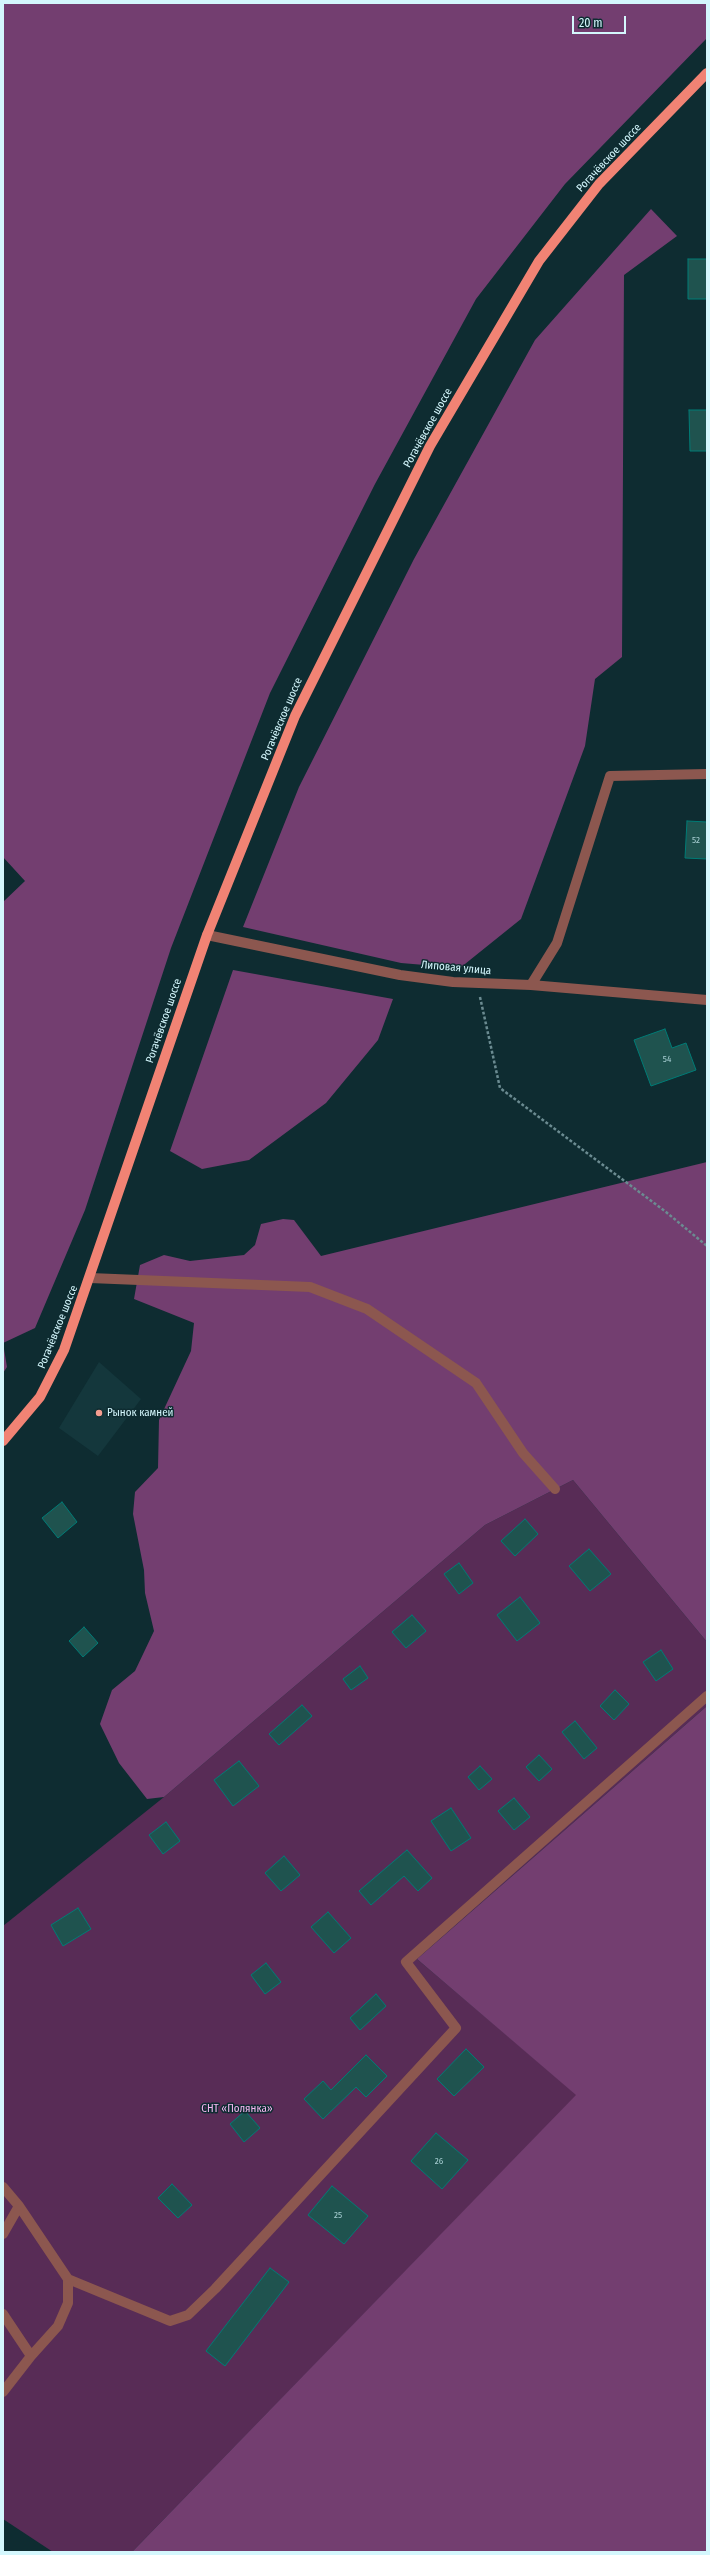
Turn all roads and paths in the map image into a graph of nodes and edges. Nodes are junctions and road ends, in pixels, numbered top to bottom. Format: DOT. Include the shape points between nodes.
graph roads {
  1 [pos="707,73"];
  2 [pos="707,774"];
  3 [pos="207,935"];
  4 [pos="476,983"];
  5 [pos="531,985"];
  6 [pos="707,1000"];
  7 [pos="707,1246"];
  8 [pos="90,1278"];
  9 [pos="3,1441"];
  10 [pos="555,1489"];
  11 [pos="707,1696"];
  12 [pos="3,2187"];
  13 [pos="19,2206"];
  14 [pos="3,2234"];
  15 [pos="68,2279"];
  16 [pos="3,2314"];
  17 [pos="31,2356"];
  18 [pos="3,2392"];
  1 -- 3 [label="main road, Рогачёвское шоссе" via="599,184 539,261 434,439 295,716"];
  2 -- 5 [label="street" via="610,776 557,943"];
  3 -- 4 [label="street, Липовая улица" via="400,975"];
  3 -- 8 [label="main road, Рогачёвское шоссе"];
  4 -- 5 [label="street, Липовая улица"];
  4 -- 7 [label="path" via="500,1088 666,1212"];
  5 -- 6 [label="street, Липовая улица"];
  8 -- 9 [label="main road, Рогачёвское шоссе" via="56,1367 40,1396"];
  8 -- 10 [label="street" via="310,1287 367,1309 476,1383 523,1453"];
  11 -- 15 [label="street" via="406,1962 456,2028 188,2315 170,2321"];
  12 -- 13 [label="street"];
  13 -- 14 [label="street"];
  13 -- 15 [label="street"];
  15 -- 17 [label="street" via="68,2303 58,2326"];
  16 -- 17 [label="street"];
  17 -- 18 [label="street"];
}
